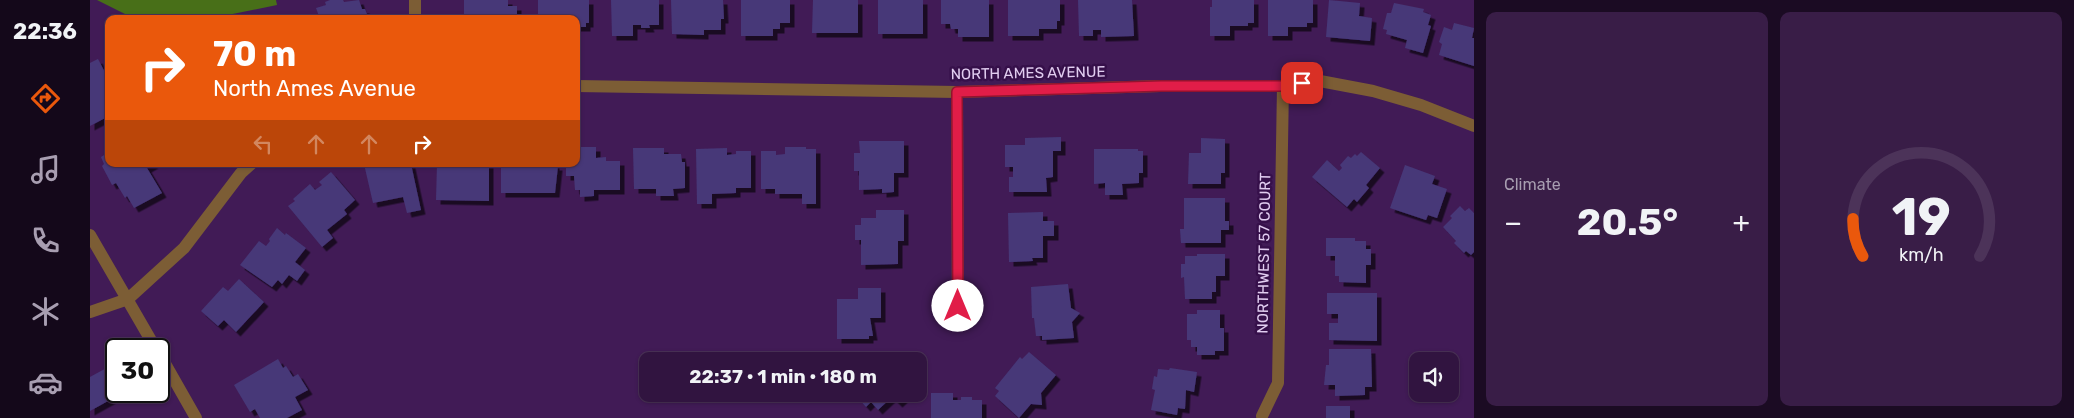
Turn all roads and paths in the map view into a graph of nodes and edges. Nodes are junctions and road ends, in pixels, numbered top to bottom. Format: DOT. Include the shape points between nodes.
graph roads {
  1 [pos="414,0"];
  2 [pos="415,15"];
  3 [pos="580,86"];
  4 [pos="1283,86"];
  5 [pos="957,92"];
  6 [pos="1474,126"];
  7 [pos="248,167"];
  8 [pos="90,235"];
  9 [pos="128,299"];
  10 [pos="90,312"];
  11 [pos="958,325"];
  12 [pos="150,338"];
  13 [pos="170,372"];
  14 [pos="1262,416"];
  15 [pos="196,418"];
  1 -- 2 [label="street"];
  3 -- 5 [label="street, NORTH AMES AVENUE"];
  4 -- 5 [label="street, NORTH AMES AVENUE"];
  4 -- 6 [label="street, NORTH AMES AVENUE" via="1320,81 1373,91"];
  4 -- 14 [label="street, NORTHWEST 57 COURT" via="1278,383"];
  5 -- 11 [label="street"];
  7 -- 9 [label="street" via="184,248"];
  8 -- 9 [label="street"];
  9 -- 10 [label="street"];
  9 -- 12 [label="street"];
  13 -- 15 [label="street"];
}
